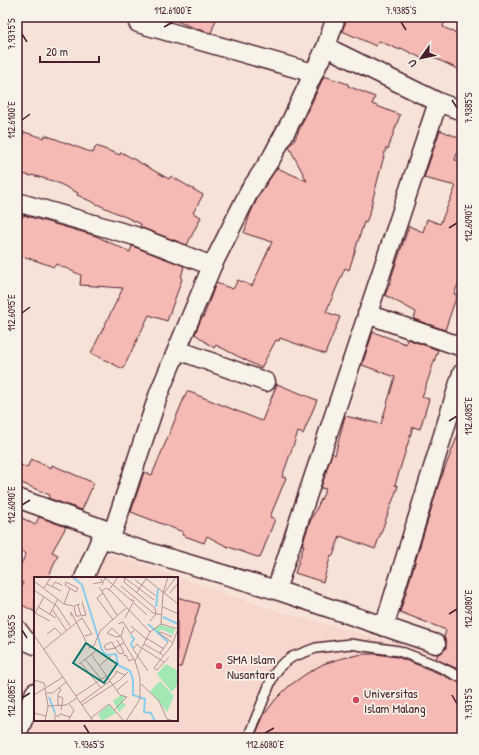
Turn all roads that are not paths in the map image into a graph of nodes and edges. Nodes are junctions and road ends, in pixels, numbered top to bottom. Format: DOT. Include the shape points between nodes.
graph roads {
  1 [pos="336,17"];
  2 [pos="138,23"];
  3 [pos="326,47"];
  4 [pos="313,73"];
  5 [pos="438,102"];
  6 [pos="462,111"];
  7 [pos="17,202"];
  8 [pos="212,266"];
  9 [pos="367,314"];
  10 [pos="462,346"];
  11 [pos="178,350"];
  12 [pos="462,373"];
  13 [pos="266,382"];
  14 [pos="17,498"];
  15 [pos="106,539"];
  16 [pos="85,577"];
  17 [pos="276,590"];
  18 [pos="384,626"];
  19 [pos="17,630"];
  20 [pos="34,644"];
  21 [pos="436,644"];
  22 [pos="462,678"];
  23 [pos="28,696"];
  24 [pos="17,734"];
  25 [pos="248,738"];
  1 -- 3 [label="street"];
  2 -- 4 [label="street"];
  3 -- 4 [label="street"];
  3 -- 5 [label="street"];
  4 -- 8 [label="street" via="272,157 250,190"];
  5 -- 6 [label="street"];
  5 -- 9 [label="street"];
  7 -- 8 [label="street" via="135,236"];
  8 -- 11 [label="street"];
  9 -- 10 [label="street"];
  9 -- 17 [label="street"];
  11 -- 13 [label="street"];
  11 -- 15 [label="street" via="159,393"];
  12 -- 18 [label="street"];
  14 -- 15 [label="street" via="103,529"];
  15 -- 16 [label="street"];
  15 -- 17 [label="street"];
  17 -- 18 [label="street"];
  18 -- 21 [label="street"];
  19 -- 20 [label="street"];
  22 -- 25 [label="lane" via="399,651 350,644 316,648 292,657 281,665 273,676"];
  23 -- 24 [label="street"];
}
